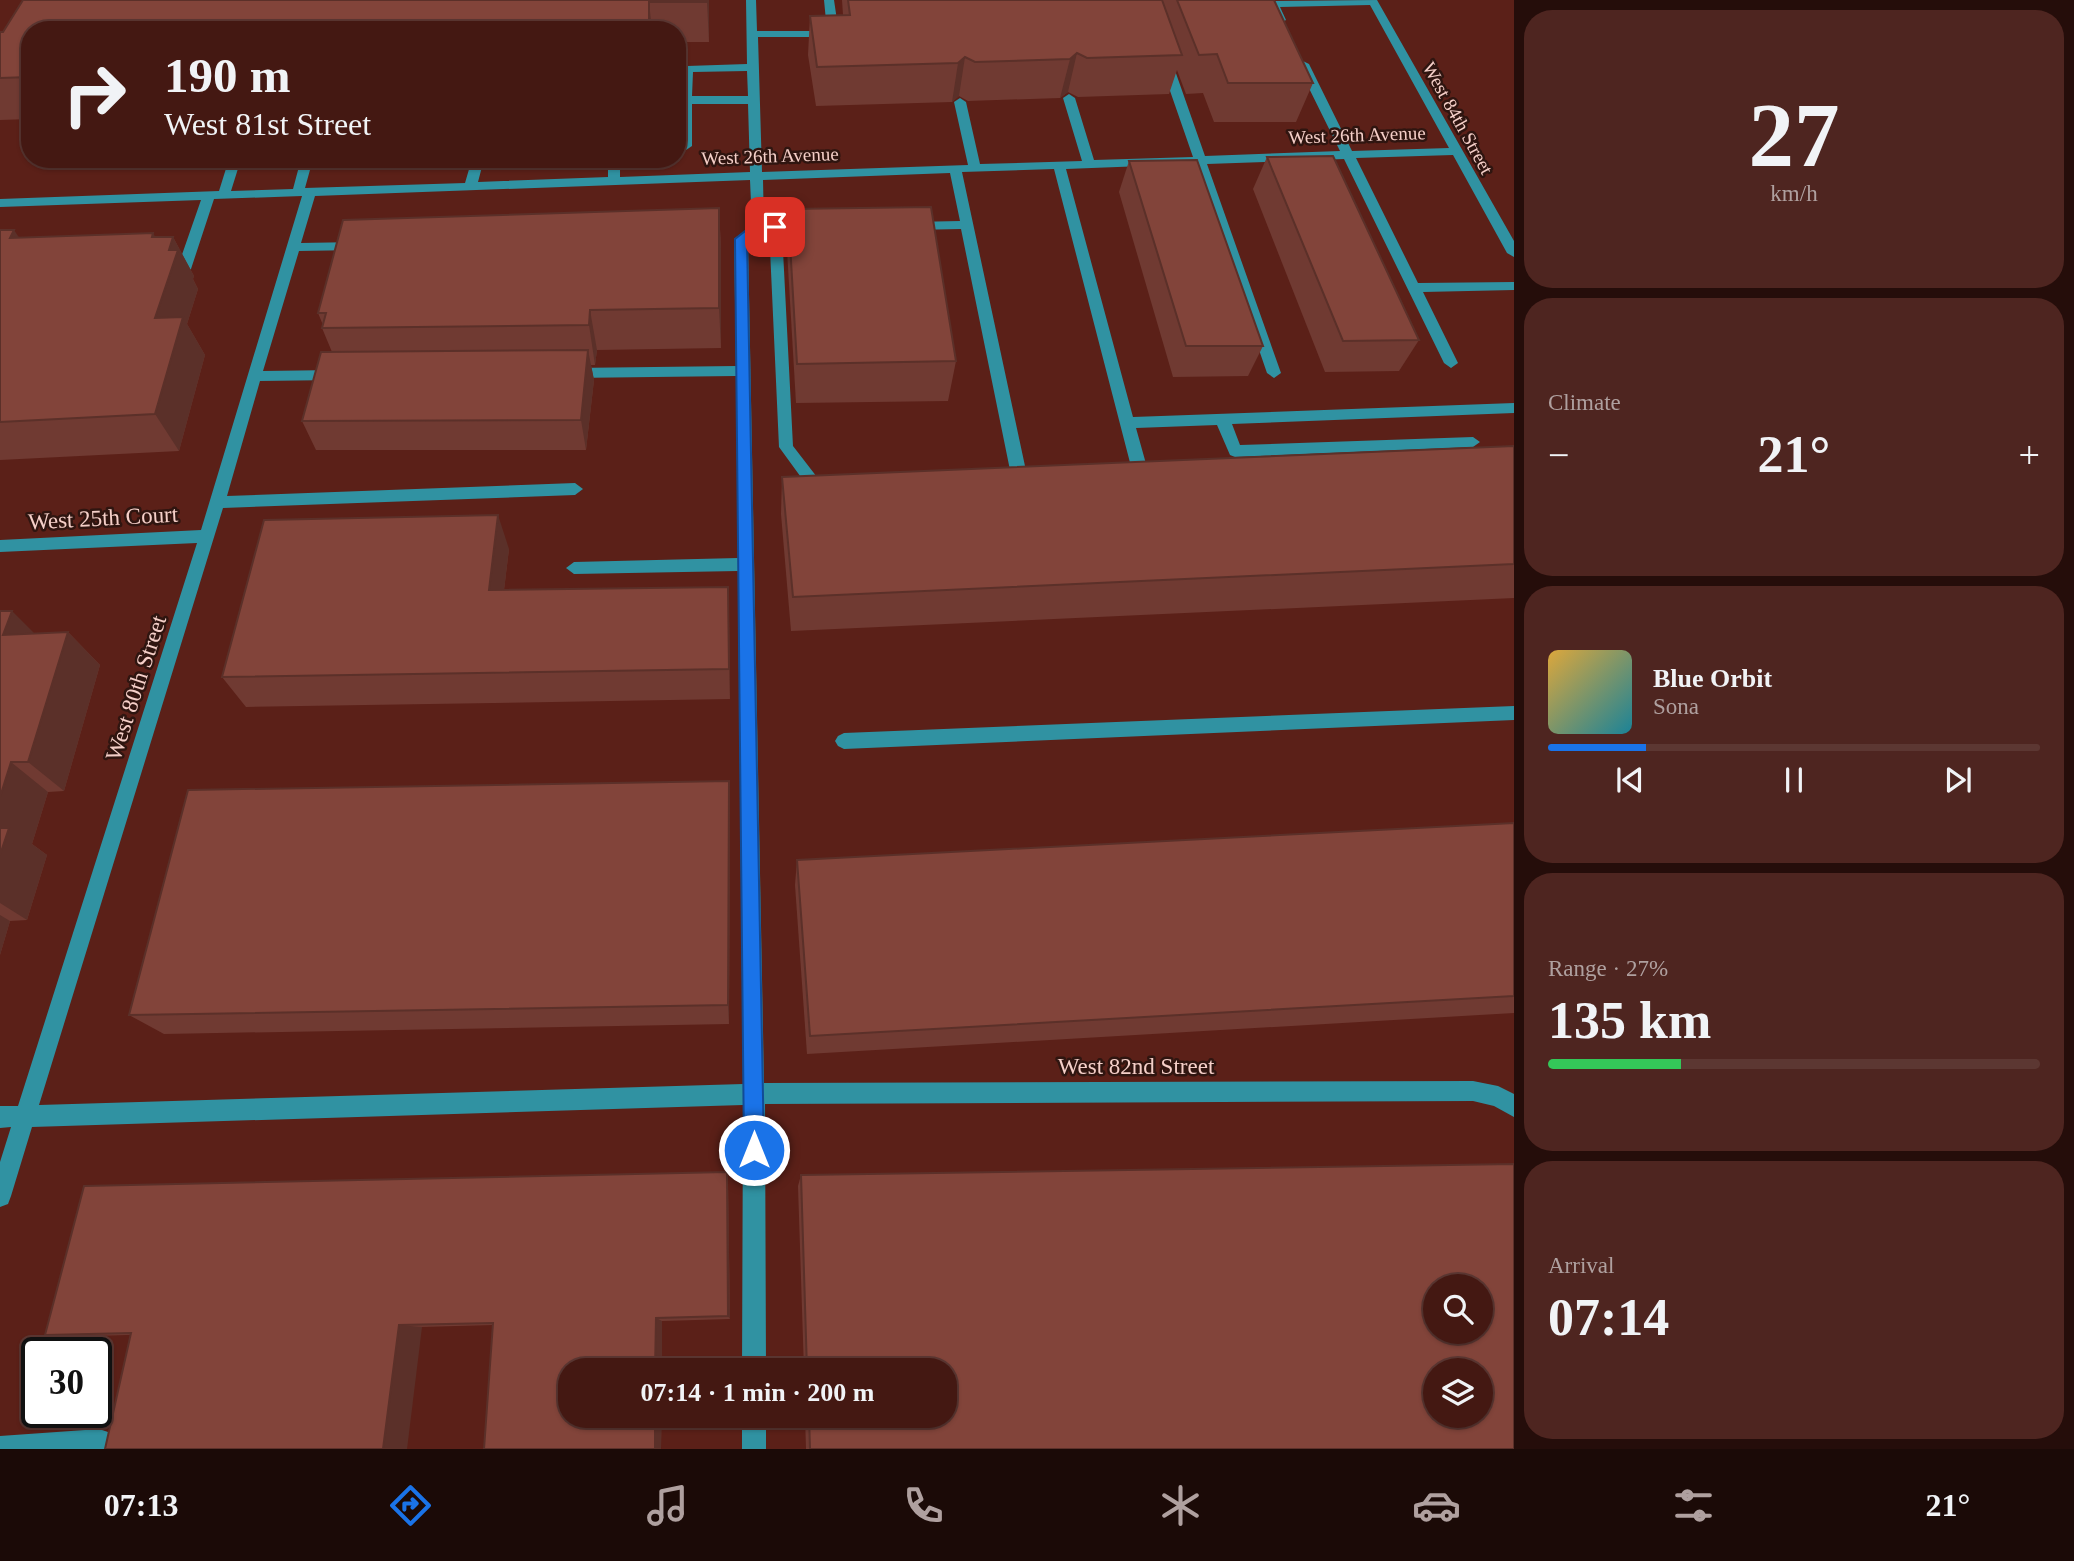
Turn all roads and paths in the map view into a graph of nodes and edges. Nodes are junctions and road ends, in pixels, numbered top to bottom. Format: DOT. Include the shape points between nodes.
graph roads {
  1 [pos="751,0"];
  2 [pos="829,0"];
  3 [pos="1372,1"];
  4 [pos="1284,27"];
  5 [pos="752,34"];
  6 [pos="1162,49"];
  7 [pos="1296,50"];
  8 [pos="752,66"];
  9 [pos="1069,97"];
  10 [pos="687,100"];
  11 [pos="753,100"];
  12 [pos="960,102"];
  13 [pos="686,146"];
  14 [pos="1457,151"];
  15 [pos="1349,155"];
  16 [pos="1199,160"];
  17 [pos="1059,164"];
  18 [pos="1089,164"];
  19 [pos="230,168"];
  20 [pos="306,168"];
  21 [pos="476,168"];
  22 [pos="614,168"];
  23 [pos="956,168"];
  24 [pos="975,168"];
  25 [pos="756,176"];
  26 [pos="614,180"];
  27 [pos="471,186"];
  28 [pos="304,192"];
  29 [pos="216,195"];
  30 [pos="0,202"];
  31 [pos="967,225"];
  32 [pos="830,226"];
  33 [pos="898,226"];
  34 [pos="767,227"];
  35 [pos="373,246"];
  36 [pos="292,247"];
  37 [pos="1514,253"];
  38 [pos="184,269"];
  39 [pos="1514,286"];
  40 [pos="1414,288"];
  41 [pos="1451,363"];
  42 [pos="742,371"];
  43 [pos="561,373"];
  44 [pos="1274,373"];
  45 [pos="352,375"];
  46 [pos="254,376"];
  47 [pos="1514,408"];
  48 [pos="1223,421"];
  49 [pos="1127,423"];
  50 [pos="1473,442"];
  51 [pos="1142,478"];
  52 [pos="992,481"];
  53 [pos="843,486"];
  54 [pos="575,489"];
  55 [pos="217,502"];
  56 [pos="207,536"];
  57 [pos="0,546"];
  58 [pos="746,564"];
  59 [pos="574,568"];
  60 [pos="1514,713"];
  61 [pos="844,741"];
  62 [pos="754,1094"];
  63 [pos="1514,1106"];
  64 [pos="24,1115"];
  65 [pos="0,1117"];
  66 [pos="0,1196"];
  67 [pos="754,1358"];
  68 [pos="754,1428"];
  69 [pos="0,1448"];
  70 [pos="97,1449"];
  71 [pos="754,1449"];
  1 -- 5 [label="street"];
  2 -- 5 [label="street" via="833,34"];
  3 -- 4 [label="street" via="1273,4"];
  3 -- 14 [label="street, West 84th Street"];
  5 -- 8 [label="street"];
  6 -- 16 [label="street"];
  7 -- 15 [label="street"];
  8 -- 10 [label="street" via="687,69"];
  8 -- 11 [label="street"];
  9 -- 18 [label="street"];
  10 -- 11 [label="street"];
  10 -- 13 [label="street"];
  11 -- 25 [label="street"];
  12 -- 24 [label="street"];
  14 -- 15 [label="street, West 26th Avenue"];
  14 -- 37 [label="street, West 84th Street"];
  15 -- 16 [label="street, West 26th Avenue"];
  15 -- 40 [label="street"];
  16 -- 18 [label="street, West 26th Avenue"];
  16 -- 44 [label="street"];
  17 -- 18 [label="street, West 26th Avenue"];
  17 -- 24 [label="street, West 26th Avenue"];
  17 -- 49 [label="street"];
  19 -- 29 [label="street"];
  20 -- 28 [label="street, West 80th Street"];
  21 -- 27 [label="street"];
  22 -- 26 [label="street"];
  23 -- 24 [label="street, West 26th Avenue"];
  23 -- 25 [label="street, West 26th Avenue"];
  23 -- 31 [label="street"];
  25 -- 26 [label="street, West 26th Avenue"];
  25 -- 34 [label="street"];
  26 -- 27 [label="street, West 26th Avenue"];
  27 -- 28 [label="street, West 26th Avenue"];
  28 -- 29 [label="street, West 26th Avenue"];
  28 -- 36 [label="street, West 80th Street"];
  29 -- 30 [label="street, West 26th Avenue"];
  29 -- 38 [label="street"];
  31 -- 33 [label="street"];
  31 -- 52 [label="street" via="1020,480"];
  32 -- 34 [label="street"];
  34 -- 42 [label="street" via="734,239"];
  34 -- 53 [label="street" via="786,447 816,487"];
  35 -- 36 [label="street"];
  36 -- 46 [label="street, West 80th Street"];
  39 -- 40 [label="street"];
  40 -- 41 [label="street"];
  42 -- 43 [label="street"];
  42 -- 58 [label="street"];
  45 -- 46 [label="street"];
  46 -- 55 [label="street, West 80th Street"];
  47 -- 48 [label="street"];
  48 -- 49 [label="street"];
  48 -- 50 [label="street" via="1235,451"];
  49 -- 51 [label="street"];
  54 -- 55 [label="street"];
  55 -- 56 [label="street, West 80th Street"];
  56 -- 57 [label="street, West 25th Court"];
  56 -- 64 [label="street, West 80th Street"];
  58 -- 59 [label="street"];
  58 -- 62 [label="street"];
  60 -- 61 [label="street"];
  62 -- 63 [label="street, West 82nd Street" via="1473,1091 1498,1096"];
  62 -- 64 [label="street, West 82nd Street"];
  62 -- 67 [label="street"];
  64 -- 65 [label="street, West 82nd Street"];
  64 -- 66 [label="street, West 80th Street"];
  68 -- 71 [label="street"];
  69 -- 70 [label="street" via="99,1441"];
}
